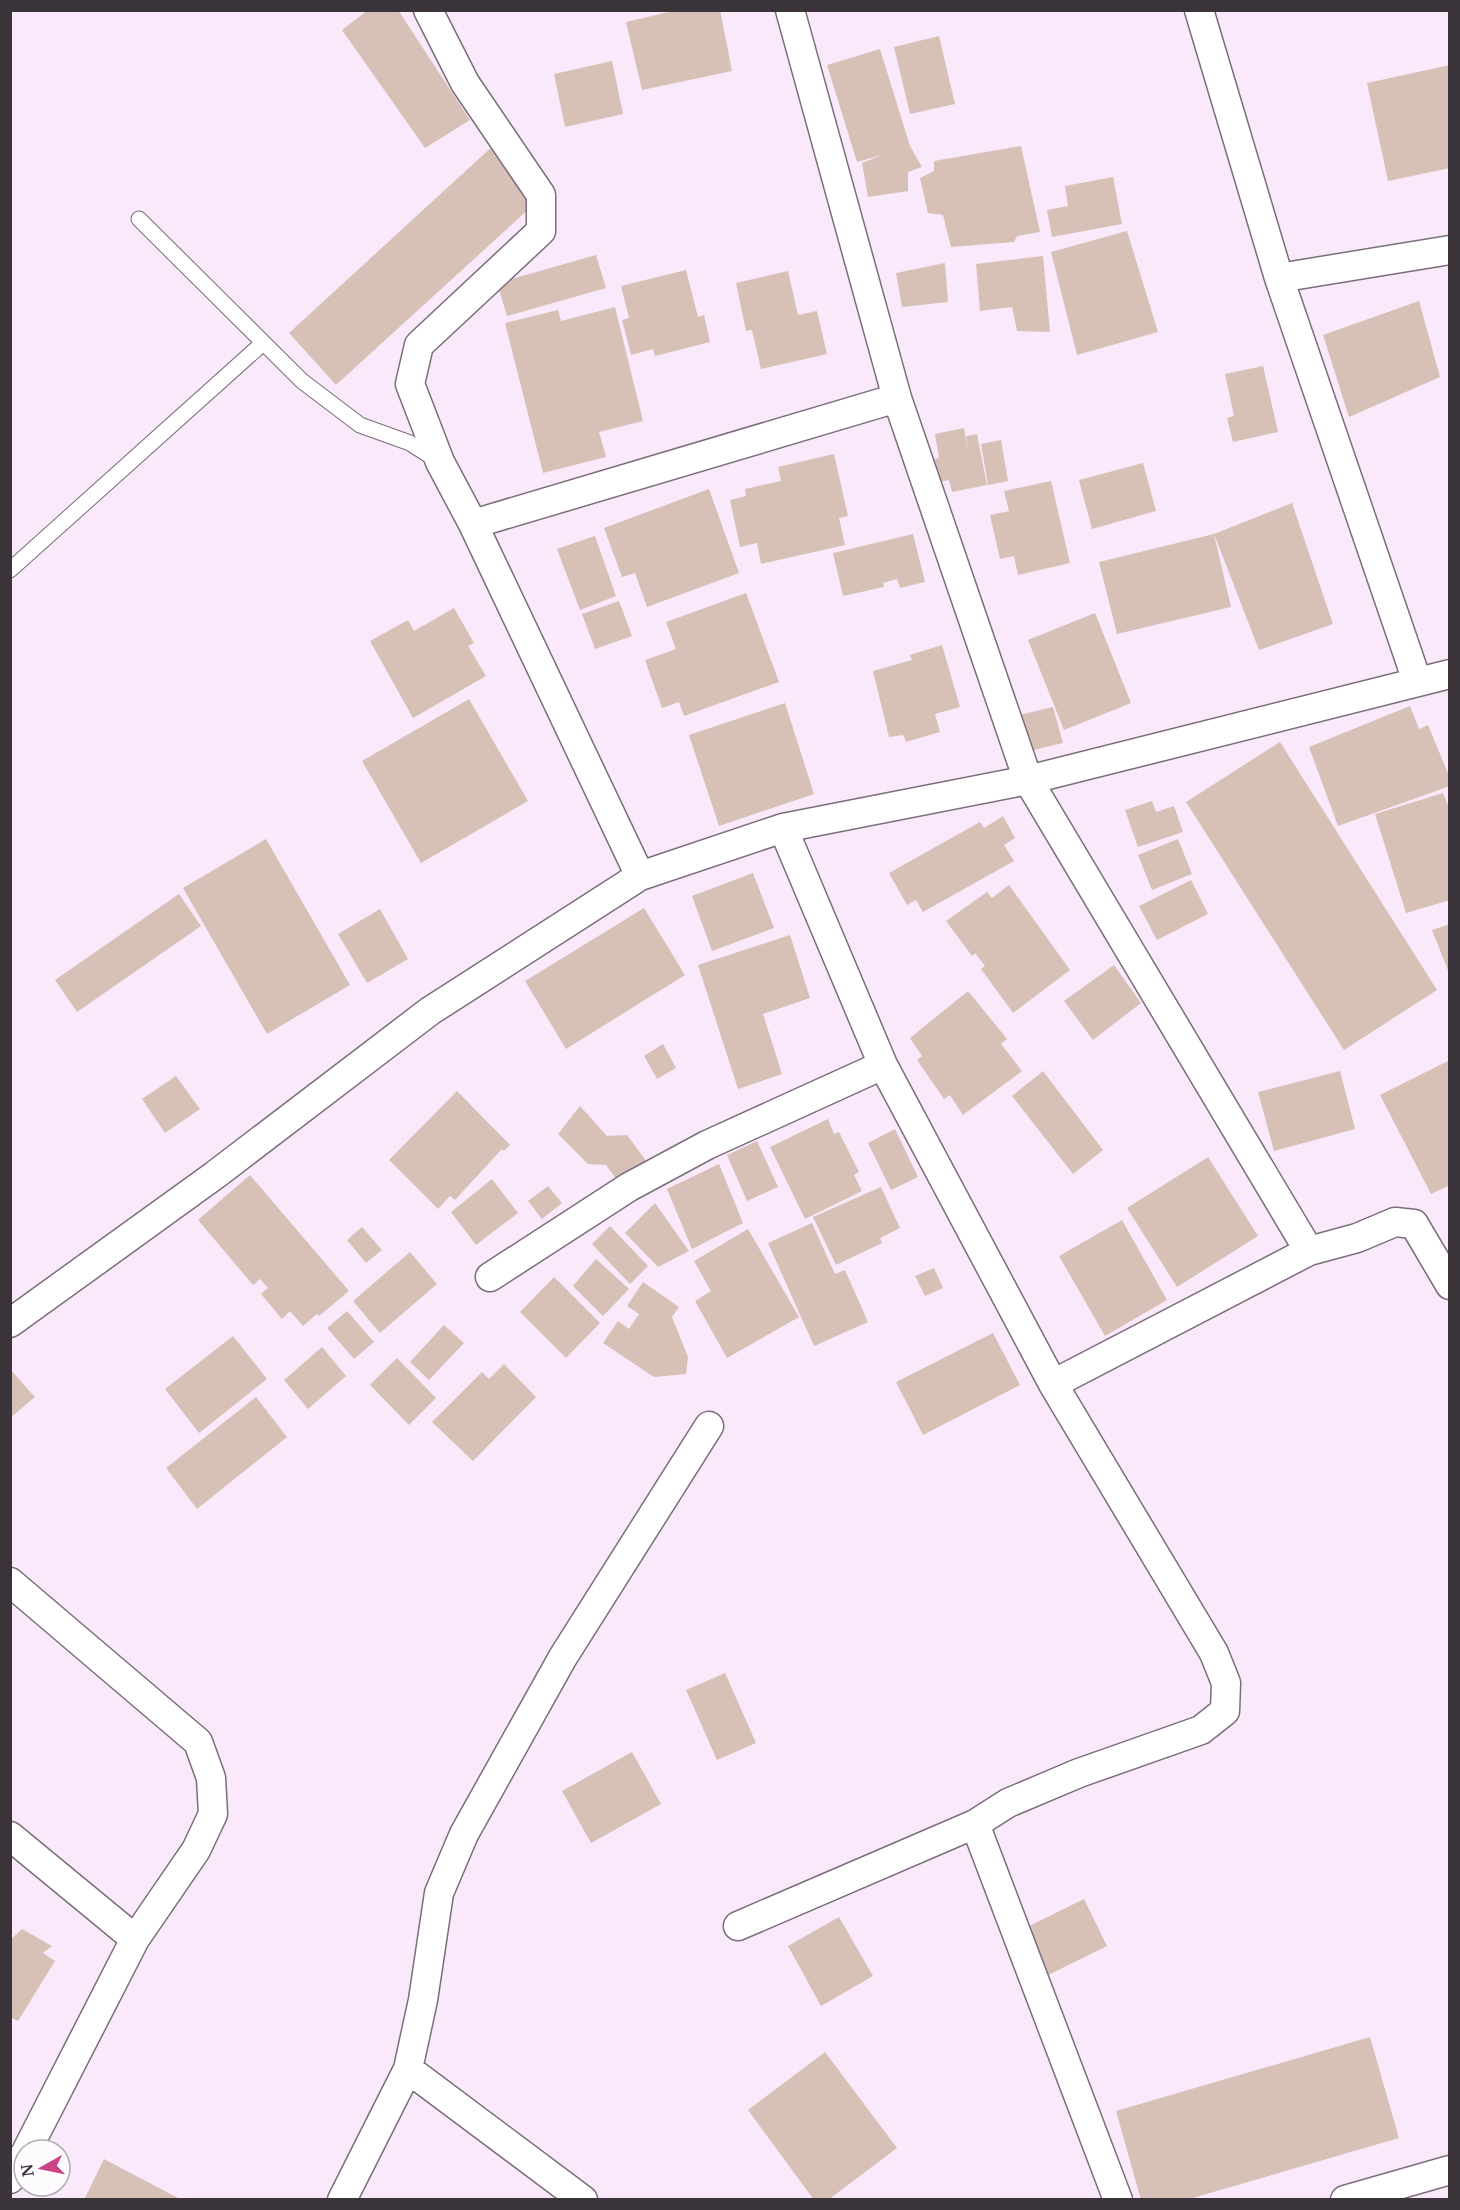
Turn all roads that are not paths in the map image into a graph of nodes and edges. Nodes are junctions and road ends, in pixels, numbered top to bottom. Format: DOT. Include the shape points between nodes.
graph roads {
  1 [pos="428,10"];
  2 [pos="790,10"];
  3 [pos="1199,10"];
  4 [pos="139,219"];
  5 [pos="1449,250"];
  6 [pos="1280,278"];
  7 [pos="263,343"];
  8 [pos="897,398"];
  9 [pos="440,462"];
  10 [pos="473,524"];
  11 [pos="10,570"];
  12 [pos="1449,674"];
  13 [pos="1417,681"];
  14 [pos="1028,780"];
  15 [pos="783,828"];
  16 [pos="640,876"];
  17 [pos="882,1065"];
  18 [pos="1309,1251"];
  19 [pos="490,1277"];
  20 [pos="1449,1285"];
  21 [pos="10,1323"];
  22 [pos="1053,1384"];
  23 [pos="709,1426"];
  24 [pos="10,1582"];
  25 [pos="975,1824"];
  26 [pos="10,1836"];
  27 [pos="738,1926"];
  28 [pos="135,1939"];
  29 [pos="408,2069"];
  30 [pos="33,2138"];
  31 [pos="1449,2170"];
  32 [pos="342,2199"];
  33 [pos="583,2199"];
  34 [pos="1118,2199"];
  35 [pos="1345,2199"];
  1 -- 9 [label="street" via="465,83 541,195 541,231 419,345 410,384"];
  2 -- 8 [label="street"];
  3 -- 6 [label="street"];
  4 -- 7 [label="lane"];
  5 -- 6 [label="street"];
  6 -- 13 [label="street"];
  7 -- 9 [label="lane" via="302,381 360,425 410,443"];
  7 -- 11 [label="lane"];
  8 -- 10 [label="street"];
  8 -- 14 [label="street"];
  9 -- 10 [label="street"];
  10 -- 16 [label="street"];
  12 -- 13 [label="street"];
  13 -- 14 [label="street"];
  14 -- 15 [label="street"];
  14 -- 18 [label="street"];
  15 -- 16 [label="street"];
  15 -- 17 [label="street"];
  16 -- 21 [label="street" via="430,1011 215,1175"];
  17 -- 19 [label="street" via="697,1150 630,1187"];
  17 -- 22 [label="street"];
  18 -- 20 [label="street" via="1357,1238 1395,1222 1414,1224"];
  18 -- 22 [label="street"];
  22 -- 25 [label="street" via="1214,1653 1226,1683 1225,1711 1201,1730 1079,1773 1008,1803"];
  23 -- 29 [label="street" via="563,1657 464,1834 439,1893"];
  24 -- 28 [label="street" via="198,1743 211,1778 213,1814 196,1850"];
  25 -- 27 [label="street"];
  25 -- 34 [label="street"];
  26 -- 28 [label="street"];
  28 -- 30 [label="street"];
  29 -- 32 [label="street"];
  29 -- 33 [label="street"];
  31 -- 35 [label="street"];
}
